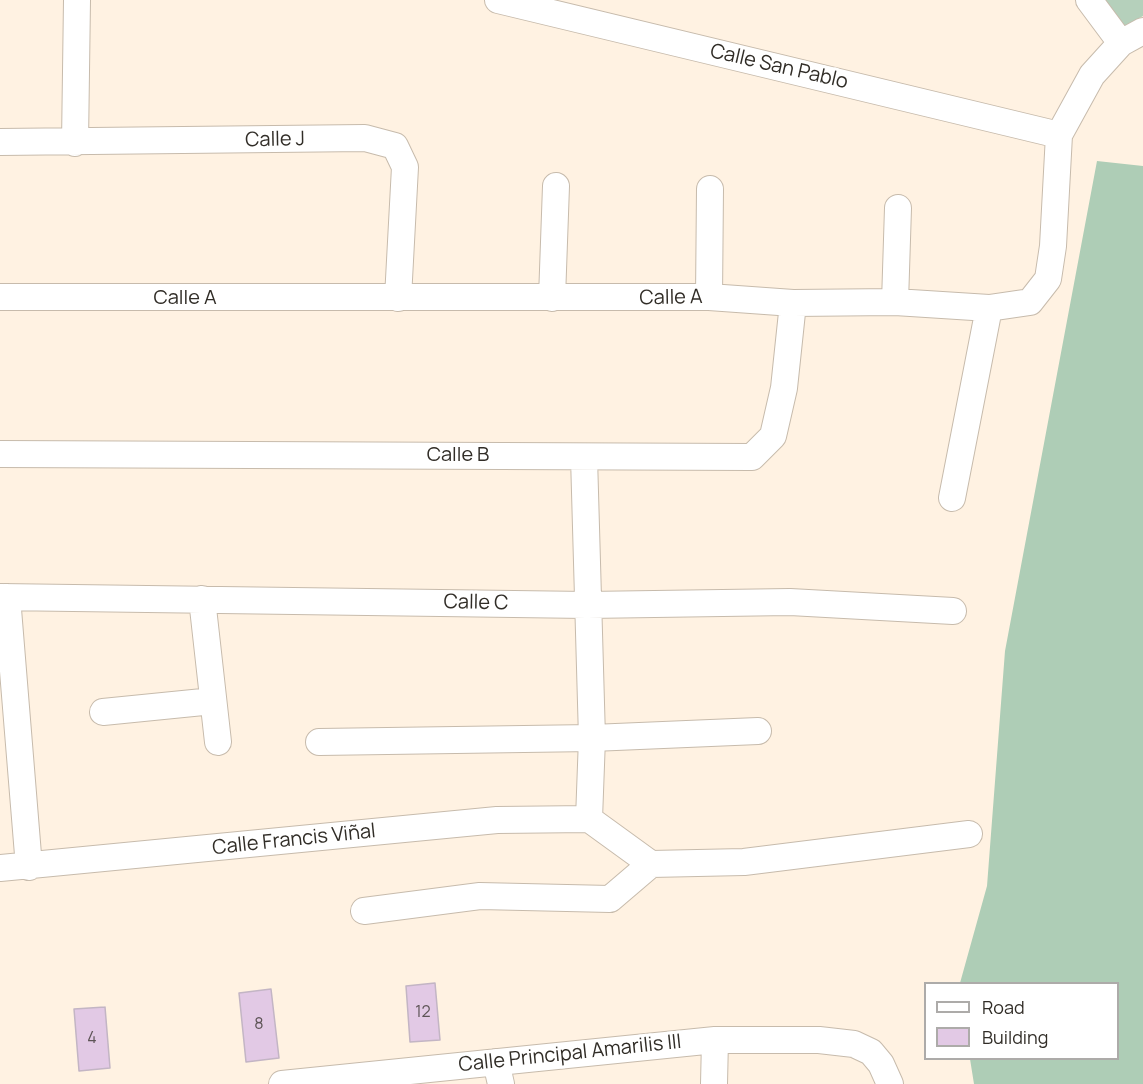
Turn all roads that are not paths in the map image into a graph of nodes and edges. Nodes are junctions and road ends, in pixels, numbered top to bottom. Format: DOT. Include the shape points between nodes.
graph roads {
  1 [pos="77,0"];
  2 [pos="498,0"];
  3 [pos="1089,0"];
  4 [pos="1132,37"];
  5 [pos="1059,135"];
  6 [pos="0,142"];
  7 [pos="75,143"];
  8 [pos="556,186"];
  9 [pos="710,189"];
  10 [pos="898,208"];
  11 [pos="0,297"];
  12 [pos="398,297"];
  13 [pos="709,297"];
  14 [pos="552,298"];
  15 [pos="895,302"];
  16 [pos="793,303"];
  17 [pos="989,308"];
  18 [pos="0,454"];
  19 [pos="584,457"];
  20 [pos="952,498"];
  21 [pos="3,597"];
  22 [pos="202,599"];
  23 [pos="587,605"];
  24 [pos="953,611"];
  25 [pos="213,701"];
  26 [pos="103,712"];
  27 [pos="758,731"];
  28 [pos="592,738"];
  29 [pos="218,742"];
  30 [pos="319,742"];
  31 [pos="589,819"];
  32 [pos="969,834"];
  33 [pos="651,864"];
  34 [pos="29,867"];
  35 [pos="0,868"];
  36 [pos="364,911"];
  37 [pos="715,1040"];
  38 [pos="498,1073"];
  39 [pos="299,1083"];
  40 [pos="714,1084"];
  41 [pos="890,1084"];
  1 -- 7 [label="street"];
  2 -- 5 [label="street, Calle San Pablo"];
  3 -- 4 [label="street"];
  4 -- 5 [label="street, Calle A" via="1092,75"];
  5 -- 17 [label="street, Calle A" via="1048,279 1030,302"];
  6 -- 7 [label="street, Calle J"];
  7 -- 12 [label="street, Calle J" via="365,138 395,146 405,167"];
  8 -- 14 [label="street"];
  9 -- 13 [label="street"];
  10 -- 15 [label="street"];
  11 -- 12 [label="street, Calle A"];
  12 -- 14 [label="street, Calle A"];
  13 -- 14 [label="street, Calle A"];
  13 -- 16 [label="street, Calle A"];
  15 -- 16 [label="street, Calle A"];
  15 -- 17 [label="street, Calle A"];
  16 -- 19 [label="street, Calle B" via="784,388 773,436 752,457"];
  17 -- 20 [label="street"];
  18 -- 19 [label="street, Calle B"];
  19 -- 23 [label="street"];
  21 -- 22 [label="street, Calle C"];
  21 -- 34 [label="street"];
  22 -- 23 [label="street, Calle C"];
  22 -- 25 [label="street"];
  23 -- 24 [label="street, Calle C" via="790,602"];
  23 -- 28 [label="street"];
  25 -- 26 [label="street"];
  25 -- 29 [label="street"];
  27 -- 28 [label="street"];
  28 -- 30 [label="street"];
  28 -- 31 [label="street"];
  31 -- 33 [label="street"];
  31 -- 34 [label="street, Calle Francis Viñal" via="497,820"];
  32 -- 33 [label="street" via="744,862"];
  33 -- 36 [label="street" via="610,899 480,896"];
  34 -- 35 [label="street, Calle Francis Viñal"];
  37 -- 38 [label="street, Calle Principal Amarilis III"];
  37 -- 40 [label="street"];
  37 -- 41 [label="street, Calle Principal Amarilis III" via="854,1044 871,1052"];
  38 -- 39 [label="street, Calle Principal Amarilis III"];
}
